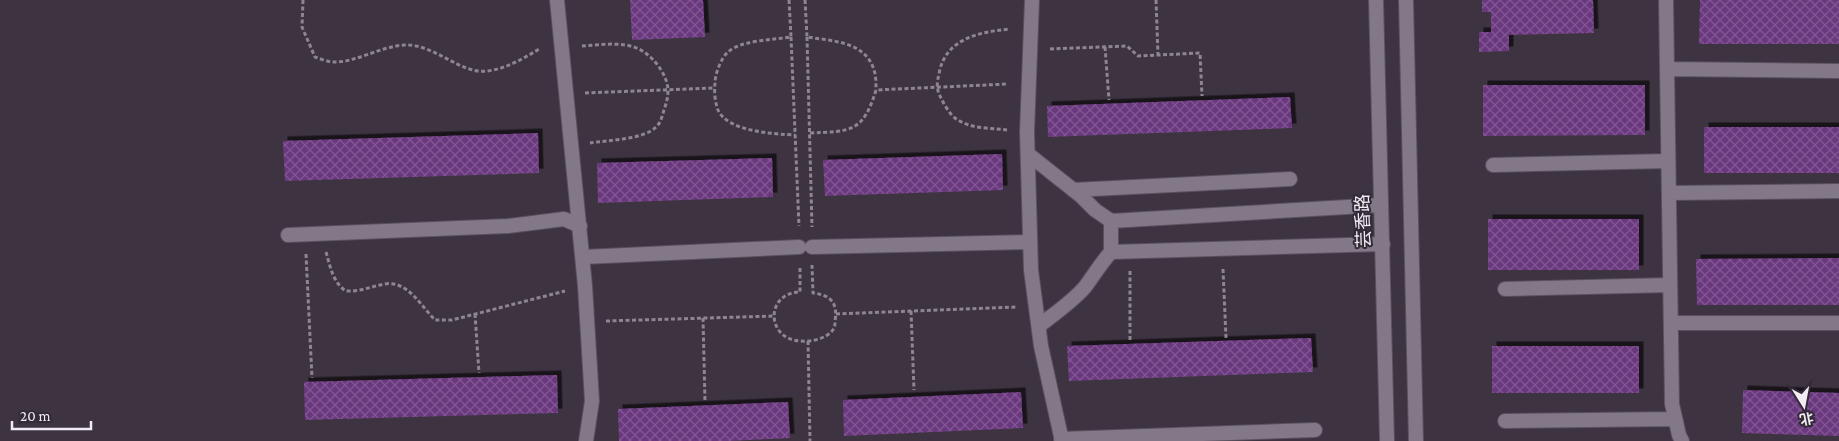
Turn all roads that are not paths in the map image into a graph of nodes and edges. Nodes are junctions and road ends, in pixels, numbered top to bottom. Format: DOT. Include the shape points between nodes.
graph roads {
  1 [pos="556,0"];
  2 [pos="1032,0"];
  3 [pos="1376,0"];
  4 [pos="1406,0"];
  5 [pos="1666,0"];
  6 [pos="1667,69"];
  7 [pos="1839,71"];
  8 [pos="1028,154"];
  9 [pos="1668,161"];
  10 [pos="1493,165"];
  11 [pos="1290,179"];
  12 [pos="1073,190"];
  13 [pos="1839,191"];
  14 [pos="1669,193"];
  15 [pos="1381,205"];
  16 [pos="1110,220"];
  17 [pos="580,226"];
  18 [pos="288,235"];
  19 [pos="1030,242"];
  20 [pos="1383,244"];
  21 [pos="1111,252"];
  22 [pos="582,257"];
  23 [pos="1670,286"];
  24 [pos="1506,288"];
  25 [pos="1839,322"];
  26 [pos="1671,323"];
  27 [pos="1039,326"];
  28 [pos="1675,419"];
  29 [pos="1505,421"];
  30 [pos="1315,430"];
  31 [pos="1062,440"];
  32 [pos="586,441"];
  33 [pos="1387,441"];
  34 [pos="1416,441"];
  35 [pos="1682,441"];
  1 -- 17 [label="street"];
  2 -- 8 [label="street"];
  3 -- 15 [label="street, 芸香路"];
  4 -- 34 [label="street"];
  5 -- 6 [label="street"];
  6 -- 7 [label="street"];
  6 -- 9 [label="street"];
  8 -- 12 [label="street"];
  8 -- 19 [label="street"];
  9 -- 10 [label="street"];
  9 -- 14 [label="street"];
  11 -- 12 [label="street"];
  12 -- 16 [label="street"];
  13 -- 14 [label="street"];
  14 -- 23 [label="street"];
  15 -- 16 [label="street"];
  15 -- 20 [label="street, 芸香路"];
  16 -- 21 [label="street"];
  17 -- 18 [label="street" via="564,219 508,226"];
  17 -- 22 [label="street"];
  19 -- 22 [label="street"];
  19 -- 27 [label="street"];
  20 -- 21 [label="street"];
  20 -- 33 [label="street, 芸香路"];
  21 -- 27 [label="street" via="1084,288"];
  22 -- 32 [label="street" via="592,401"];
  23 -- 24 [label="street"];
  23 -- 26 [label="street"];
  25 -- 26 [label="street"];
  26 -- 28 [label="street"];
  27 -- 31 [label="street"];
  28 -- 29 [label="street"];
  28 -- 35 [label="street"];
  30 -- 31 [label="street"];
}
